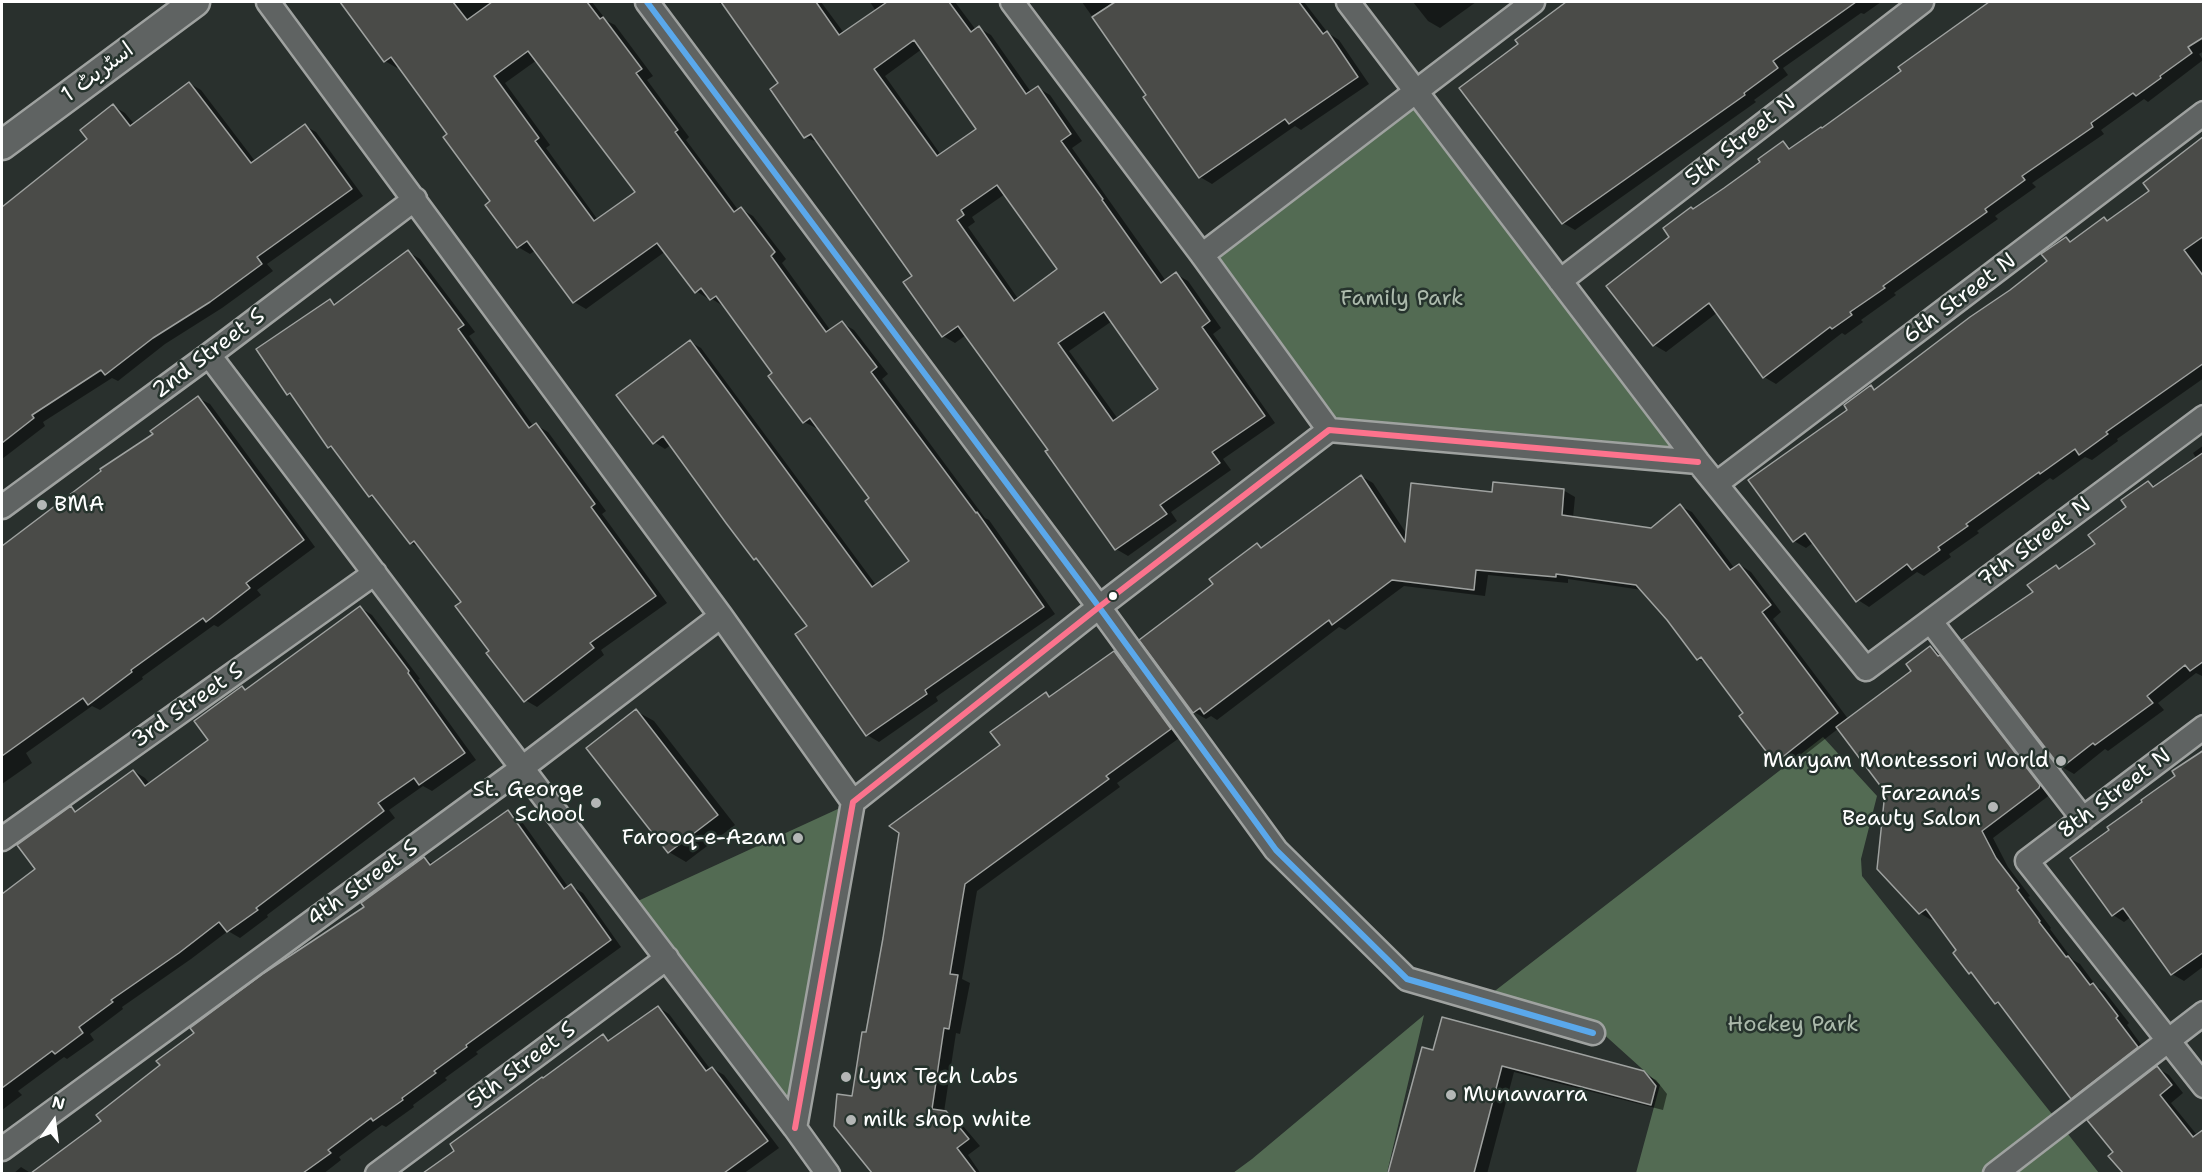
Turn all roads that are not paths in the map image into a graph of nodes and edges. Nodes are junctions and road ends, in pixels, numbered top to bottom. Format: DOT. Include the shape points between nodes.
graph roads {
  1 [pos="195,2"];
  2 [pos="268,2"];
  3 [pos="647,2"];
  4 [pos="1012,2"];
  5 [pos="1348,2"];
  6 [pos="1533,2"];
  7 [pos="1922,2"];
  8 [pos="1416,91"];
  9 [pos="2204,113"];
  10 [pos="2,145"];
  11 [pos="415,199"];
  12 [pos="1202,255"];
  13 [pos="1560,281"];
  14 [pos="209,355"];
  15 [pos="2204,417"];
  16 [pos="1329,430"];
  17 [pos="1698,462"];
  18 [pos="1716,484"];
  19 [pos="2,507"];
  20 [pos="375,573"];
  21 [pos="1099,607"];
  22 [pos="721,616"];
  23 [pos="1931,622"];
  24 [pos="2204,728"];
  25 [pos="522,768"];
  26 [pos="853,802"];
  27 [pos="2083,819"];
  28 [pos="2,838"];
  29 [pos="667,958"];
  30 [pos="2204,1013"];
  31 [pos="1593,1033"];
  32 [pos="2168,1040"];
  33 [pos="2204,1086"];
  34 [pos="795,1128"];
  35 [pos="2,1149"];
  36 [pos="818,1170"];
  37 [pos="377,1173"];
  38 [pos="1995,1173"];
  1 -- 10 [label="street, اسٹریٹ 1"];
  2 -- 11 [label="street"];
  3 -- 21 [label="street"];
  4 -- 12 [label="street"];
  5 -- 8 [label="street"];
  6 -- 8 [label="street"];
  7 -- 13 [label="street, 5th Street N"];
  8 -- 12 [label="street"];
  8 -- 13 [label="street"];
  9 -- 18 [label="street, 6th Street N"];
  11 -- 14 [label="street, 2nd Street S"];
  11 -- 22 [label="street"];
  12 -- 16 [label="street"];
  13 -- 17 [label="street"];
  14 -- 19 [label="street, 2nd Street S"];
  14 -- 20 [label="street"];
  15 -- 23 [label="street, 7th Street N"];
  16 -- 17 [label="street"];
  16 -- 21 [label="street"];
  17 -- 18 [label="street"];
  18 -- 23 [label="street, 7th Street N" via="1866,669"];
  20 -- 25 [label="street"];
  20 -- 28 [label="street, 3rd Street S"];
  21 -- 26 [label="street"];
  21 -- 31 [label="street" via="1276,850 1407,979"];
  22 -- 25 [label="street, 4th Street S"];
  22 -- 26 [label="street"];
  23 -- 27 [label="street"];
  24 -- 27 [label="street, 8th Street N"];
  25 -- 29 [label="street"];
  25 -- 35 [label="street, 4th Street S"];
  26 -- 34 [label="street"];
  27 -- 32 [label="street, 8th Street N" via="2027,861"];
  29 -- 34 [label="street"];
  29 -- 37 [label="street, 5th Street S"];
  30 -- 32 [label="street"];
  32 -- 33 [label="street"];
  32 -- 38 [label="street"];
  34 -- 36 [label="street"];
}
